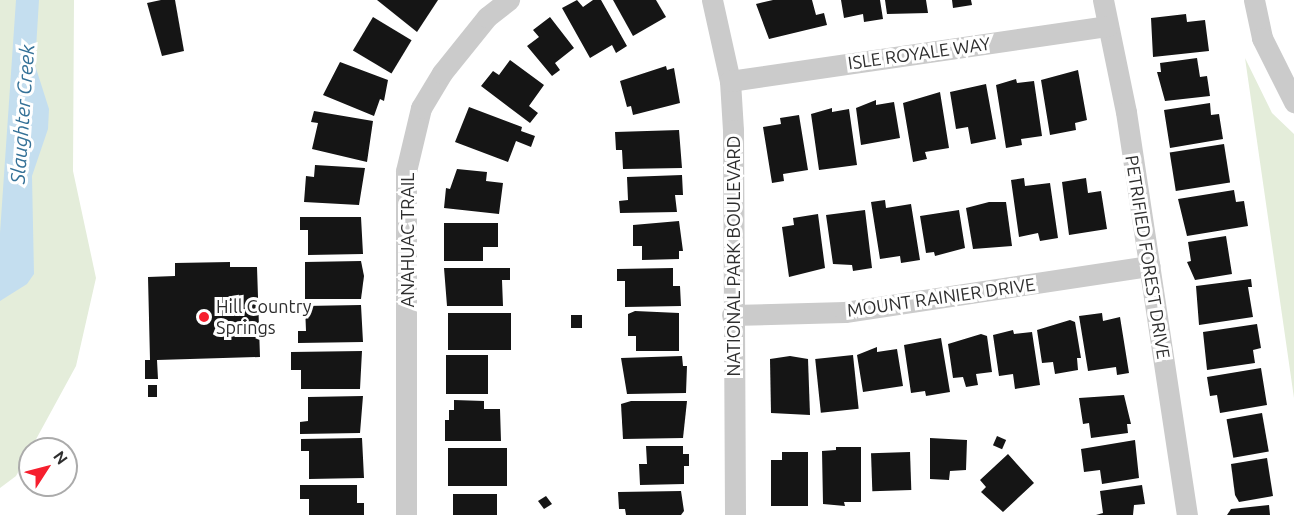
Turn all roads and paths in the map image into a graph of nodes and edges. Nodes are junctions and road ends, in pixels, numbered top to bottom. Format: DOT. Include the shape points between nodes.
graph roads {
  1 [pos="509,0"];
  2 [pos="712,0"];
  3 [pos="1103,0"];
  4 [pos="1254,0"];
  5 [pos="1108,26"];
  6 [pos="730,81"];
  7 [pos="1294,102"];
  8 [pos="1150,266"];
  9 [pos="732,315"];
  10 [pos="406,515"];
  11 [pos="735,515"];
  12 [pos="1187,515"];
  1 -- 10 [label="street, ANAHUAC TRAIL" via="487,17 442,73 422,108 406,171"];
  2 -- 6 [label="street, NATIONAL PARK BOULEVARD"];
  3 -- 5 [label="street, PETRIFIED FOREST DRIVE"];
  4 -- 7 [label="street" via="1262,38"];
  5 -- 6 [label="street, ISLE ROYALE WAY"];
  5 -- 8 [label="street, PETRIFIED FOREST DRIVE"];
  6 -- 9 [label="street, NATIONAL PARK BOULEVARD"];
  8 -- 9 [label="street, MOUNT RAINIER DRIVE" via="845,312"];
  8 -- 12 [label="street, PETRIFIED FOREST DRIVE"];
  9 -- 11 [label="street, NATIONAL PARK BOULEVARD"];
}
